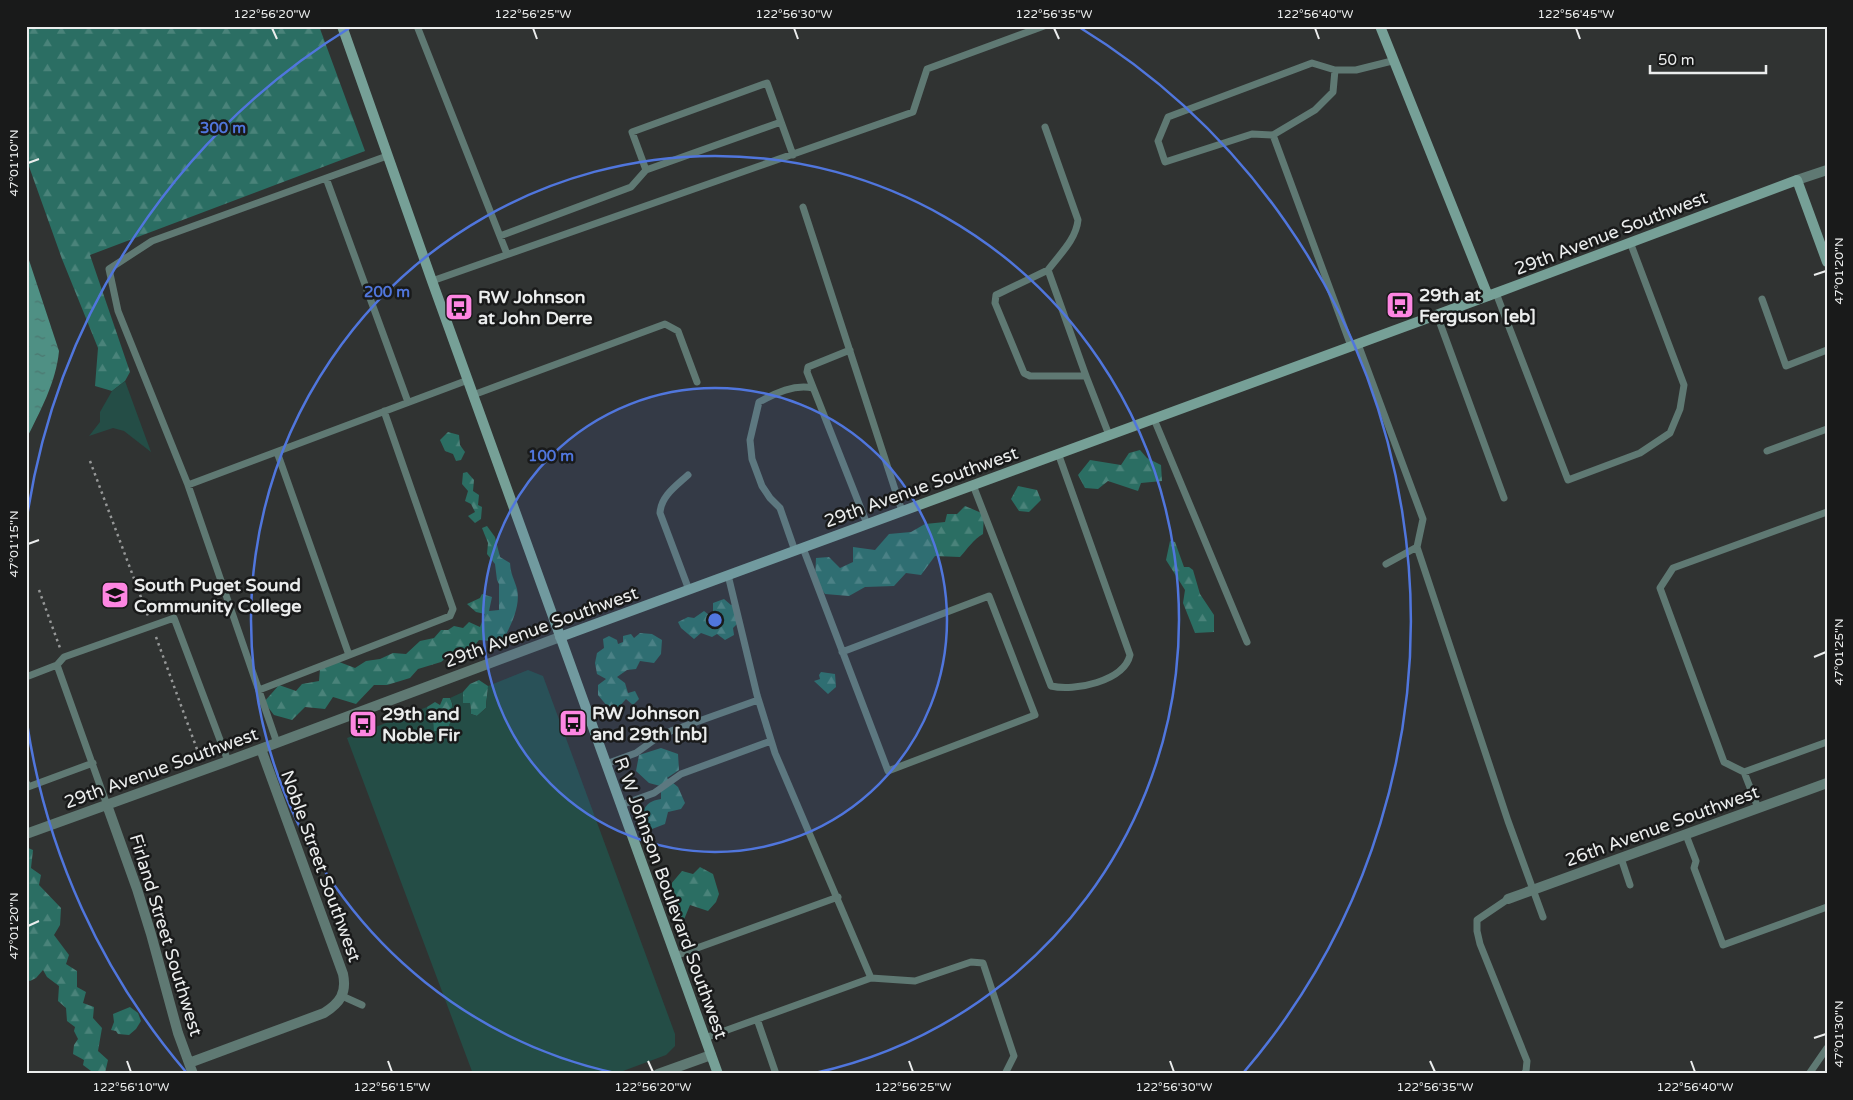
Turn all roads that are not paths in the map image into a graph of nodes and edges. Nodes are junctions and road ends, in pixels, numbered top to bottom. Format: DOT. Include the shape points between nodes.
graph roads {
  1 [pos="417,26"];
  2 [pos="1044,26"];
  3 [pos="1380,26"];
  4 [pos="344,27"];
  5 [pos="1392,61"];
  6 [pos="1335,70"];
  7 [pos="781,122"];
  8 [pos="1045,128"];
  9 [pos="1273,135"];
  10 [pos="792,155"];
  11 [pos="387,156"];
  12 [pos="646,170"];
  13 [pos="1827,170"];
  14 [pos="326,178"];
  15 [pos="1797,180"];
  16 [pos="803,207"];
  17 [pos="500,236"];
  18 [pos="1630,242"];
  19 [pos="508,254"];
  20 [pos="1827,262"];
  21 [pos="1048,270"];
  22 [pos="432,281"];
  23 [pos="1492,294"];
  24 [pos="1762,299"];
  25 [pos="1437,314"];
  26 [pos="1355,345"];
  27 [pos="850,350"];
  28 [pos="1827,350"];
  29 [pos="1086,376"];
  30 [pos="468,380"];
  31 [pos="697,382"];
  32 [pos="813,388"];
  33 [pos="473,395"];
  34 [pos="408,402"];
  35 [pos="384,411"];
  36 [pos="1154,419"];
  37 [pos="1827,429"];
  38 [pos="1109,435"];
  39 [pos="1767,451"];
  40 [pos="277,452"];
  41 [pos="1058,454"];
  42 [pos="688,475"];
  43 [pos="188,485"];
  44 [pos="973,485"];
  45 [pos="1504,498"];
  46 [pos="902,511"];
  47 [pos="1827,512"];
  48 [pos="867,524"];
  49 [pos="1417,547"];
  50 [pos="799,550"];
  51 [pos="1386,564"];
  52 [pos="728,575"];
  53 [pos="689,590"];
  54 [pos="560,637"];
  55 [pos="1247,642"];
  56 [pos="842,652"];
  57 [pos="349,655"];
  58 [pos="56,665"];
  59 [pos="26,677"];
  60 [pos="259,690"];
  61 [pos="758,700"];
  62 [pos="771,741"];
  63 [pos="1827,742"];
  64 [pos="277,743"];
  65 [pos="260,749"];
  66 [pos="228,761"];
  67 [pos="93,763"];
  68 [pos="606,764"];
  69 [pos="1744,772"];
  70 [pos="26,782"];
  71 [pos="1827,783"];
  72 [pos="107,805"];
  73 [pos="621,805"];
  74 [pos="1758,808"];
  75 [pos="26,834"];
  76 [pos="1686,835"];
  77 [pos="1621,858"];
  78 [pos="1630,885"];
  79 [pos="1533,891"];
  80 [pos="838,897"];
  81 [pos="1508,900"];
  82 [pos="1827,907"];
  83 [pos="1543,917"];
  84 [pos="675,956"];
  85 [pos="872,978"];
  86 [pos="342,996"];
  87 [pos="362,1006"];
  88 [pos="757,1019"];
  89 [pos="705,1038"];
  90 [pos="1827,1048"];
  91 [pos="711,1055"];
  92 [pos="190,1063"];
  93 [pos="193,1074"];
  94 [pos="658,1074"];
  95 [pos="718,1074"];
  96 [pos="776,1074"];
  97 [pos="1005,1074"];
  98 [pos="1524,1074"];
  99 [pos="1809,1074"];
  1 -- 17 [label="lane"];
  2 -- 10 [label="lane" via="928,69 913,112"];
  3 -- 5 [label="street"];
  4 -- 11 [label="street, R W Johnson Boulevard Southwest"];
  5 -- 6 [label="lane" via="1356,70"];
  5 -- 23 [label="street"];
  6 -- 9 [label="lane" via="1333,92 1315,110"];
  6 -- 9 [label="lane" via="1312,63 1168,117 1158,141 1165,162 1252,134"];
  7 -- 10 [label="lane"];
  7 -- 12 [label="lane"];
  7 -- 12 [label="lane" via="767,83 632,132"];
  8 -- 21 [label="lane" via="1078,220 1074,236"];
  9 -- 26 [label="lane"];
  10 -- 19 [label="lane"];
  11 -- 14 [label="lane"];
  11 -- 22 [label="street, R W Johnson Boulevard Southwest"];
  12 -- 17 [label="lane" via="631,187"];
  13 -- 15 [label="street, 29th Avenue Southwest"];
  14 -- 34 [label="lane"];
  14 -- 43 [label="lane" via="152,242 109,269 118,310"];
  15 -- 18 [label="street, 29th Avenue Southwest"];
  15 -- 20 [label="street"];
  16 -- 27 [label="lane"];
  17 -- 19 [label="lane"];
  18 -- 23 [label="street, 29th Avenue Southwest"];
  18 -- 23 [label="lane" via="1684,385 1680,409 1670,433 1640,453 1568,480"];
  19 -- 22 [label="lane"];
  21 -- 29 [label="lane"];
  21 -- 29 [label="lane" via="996,295 996,303 1024,373 1030,376"];
  22 -- 30 [label="street, R W Johnson Boulevard Southwest"];
  23 -- 25 [label="street, 29th Avenue Southwest"];
  24 -- 28 [label="lane" via="1786,366"];
  25 -- 26 [label="street, 29th Avenue Southwest"];
  25 -- 45 [label="lane"];
  26 -- 36 [label="street, 29th Avenue Southwest"];
  26 -- 49 [label="lane" via="1423,519"];
  27 -- 32 [label="lane" via="808,366"];
  27 -- 46 [label="lane"];
  29 -- 38 [label="lane"];
  30 -- 33 [label="street, R W Johnson Boulevard Southwest"];
  30 -- 34 [label="lane"];
  31 -- 33 [label="lane" via="678,332 665,324"];
  32 -- 48 [label="lane"];
  32 -- 50 [label="lane" via="802,386 758,402 750,440 752,459 762,486 780,508"];
  33 -- 54 [label="street, R W Johnson Boulevard Southwest"];
  34 -- 35 [label="lane"];
  35 -- 40 [label="lane"];
  35 -- 57 [label="lane" via="453,609 450,616"];
  36 -- 38 [label="street, 29th Avenue Southwest"];
  36 -- 55 [label="lane"];
  37 -- 39 [label="lane"];
  38 -- 41 [label="street, 29th Avenue Southwest"];
  40 -- 43 [label="lane"];
  40 -- 57 [label="lane"];
  41 -- 44 [label="street, 29th Avenue Southwest"];
  41 -- 44 [label="lane" via="1130,655 1118,672 1088,686 1050,686"];
  42 -- 53 [label="lane" via="668,493 660,513"];
  43 -- 60 [label="lane"];
  44 -- 46 [label="street, 29th Avenue Southwest"];
  46 -- 48 [label="street, 29th Avenue Southwest"];
  47 -- 69 [label="lane" via="1673,568 1660,588 1724,762"];
  48 -- 50 [label="street, 29th Avenue Southwest"];
  49 -- 51 [label="lane"];
  49 -- 79 [label="lane"];
  50 -- 52 [label="street, 29th Avenue Southwest"];
  50 -- 56 [label="lane"];
  52 -- 53 [label="street, 29th Avenue Southwest"];
  52 -- 61 [label="lane"];
  53 -- 54 [label="street, 29th Avenue Southwest"];
  54 -- 64 [label="street, 29th Avenue Southwest"];
  54 -- 68 [label="street, R W Johnson Boulevard Southwest"];
  56 -- 56 [label="lane" via="888,771 1035,715 989,596"];
  57 -- 60 [label="lane"];
  58 -- 59 [label="lane"];
  58 -- 66 [label="lane" via="64,658 174,618"];
  58 -- 67 [label="lane"];
  60 -- 64 [label="lane"];
  61 -- 62 [label="lane"];
  61 -- 68 [label="lane" via="671,731 636,752"];
  62 -- 73 [label="lane" via="682,774 654,793"];
  62 -- 80 [label="lane"];
  63 -- 69 [label="lane"];
  64 -- 65 [label="street, 29th Avenue Southwest"];
  65 -- 66 [label="street, 29th Avenue Southwest"];
  65 -- 86 [label="street, Noble Street Southwest" via="343,974"];
  66 -- 72 [label="street, 29th Avenue Southwest"];
  67 -- 70 [label="lane" via="28,787"];
  67 -- 72 [label="lane"];
  68 -- 73 [label="street, R W Johnson Boulevard Southwest"];
  69 -- 74 [label="lane"];
  71 -- 74 [label="street, 26th Avenue Southwest"];
  72 -- 75 [label="street, 29th Avenue Southwest"];
  72 -- 92 [label="street, Firland Street Southwest" via="146,916 178,1032"];
  73 -- 84 [label="street, R W Johnson Boulevard Southwest"];
  74 -- 76 [label="street, 26th Avenue Southwest"];
  76 -- 77 [label="street, 26th Avenue Southwest"];
  76 -- 82 [label="lane" via="1696,861 1694,868 1722,945"];
  77 -- 78 [label="lane"];
  77 -- 79 [label="street, 26th Avenue Southwest"];
  79 -- 81 [label="street, 26th Avenue Southwest"];
  79 -- 83 [label="lane"];
  80 -- 84 [label="lane"];
  80 -- 85 [label="lane"];
  81 -- 98 [label="lane" via="1478,920 1477,931 1527,1061"];
  84 -- 89 [label="street, R W Johnson Boulevard Southwest"];
  85 -- 88 [label="lane"];
  85 -- 97 [label="lane" via="915,981 971,962 982,963 1014,1056"];
  86 -- 87 [label="lane"];
  86 -- 92 [label="street" via="324,1013"];
  88 -- 89 [label="lane"];
  88 -- 96 [label="lane"];
  89 -- 91 [label="street, R W Johnson Boulevard Southwest"];
  90 -- 99 [label="lane"];
  91 -- 94 [label="street"];
  91 -- 95 [label="street, R W Johnson Boulevard Southwest"];
  92 -- 93 [label="street, Firland Street Southwest"];
}
